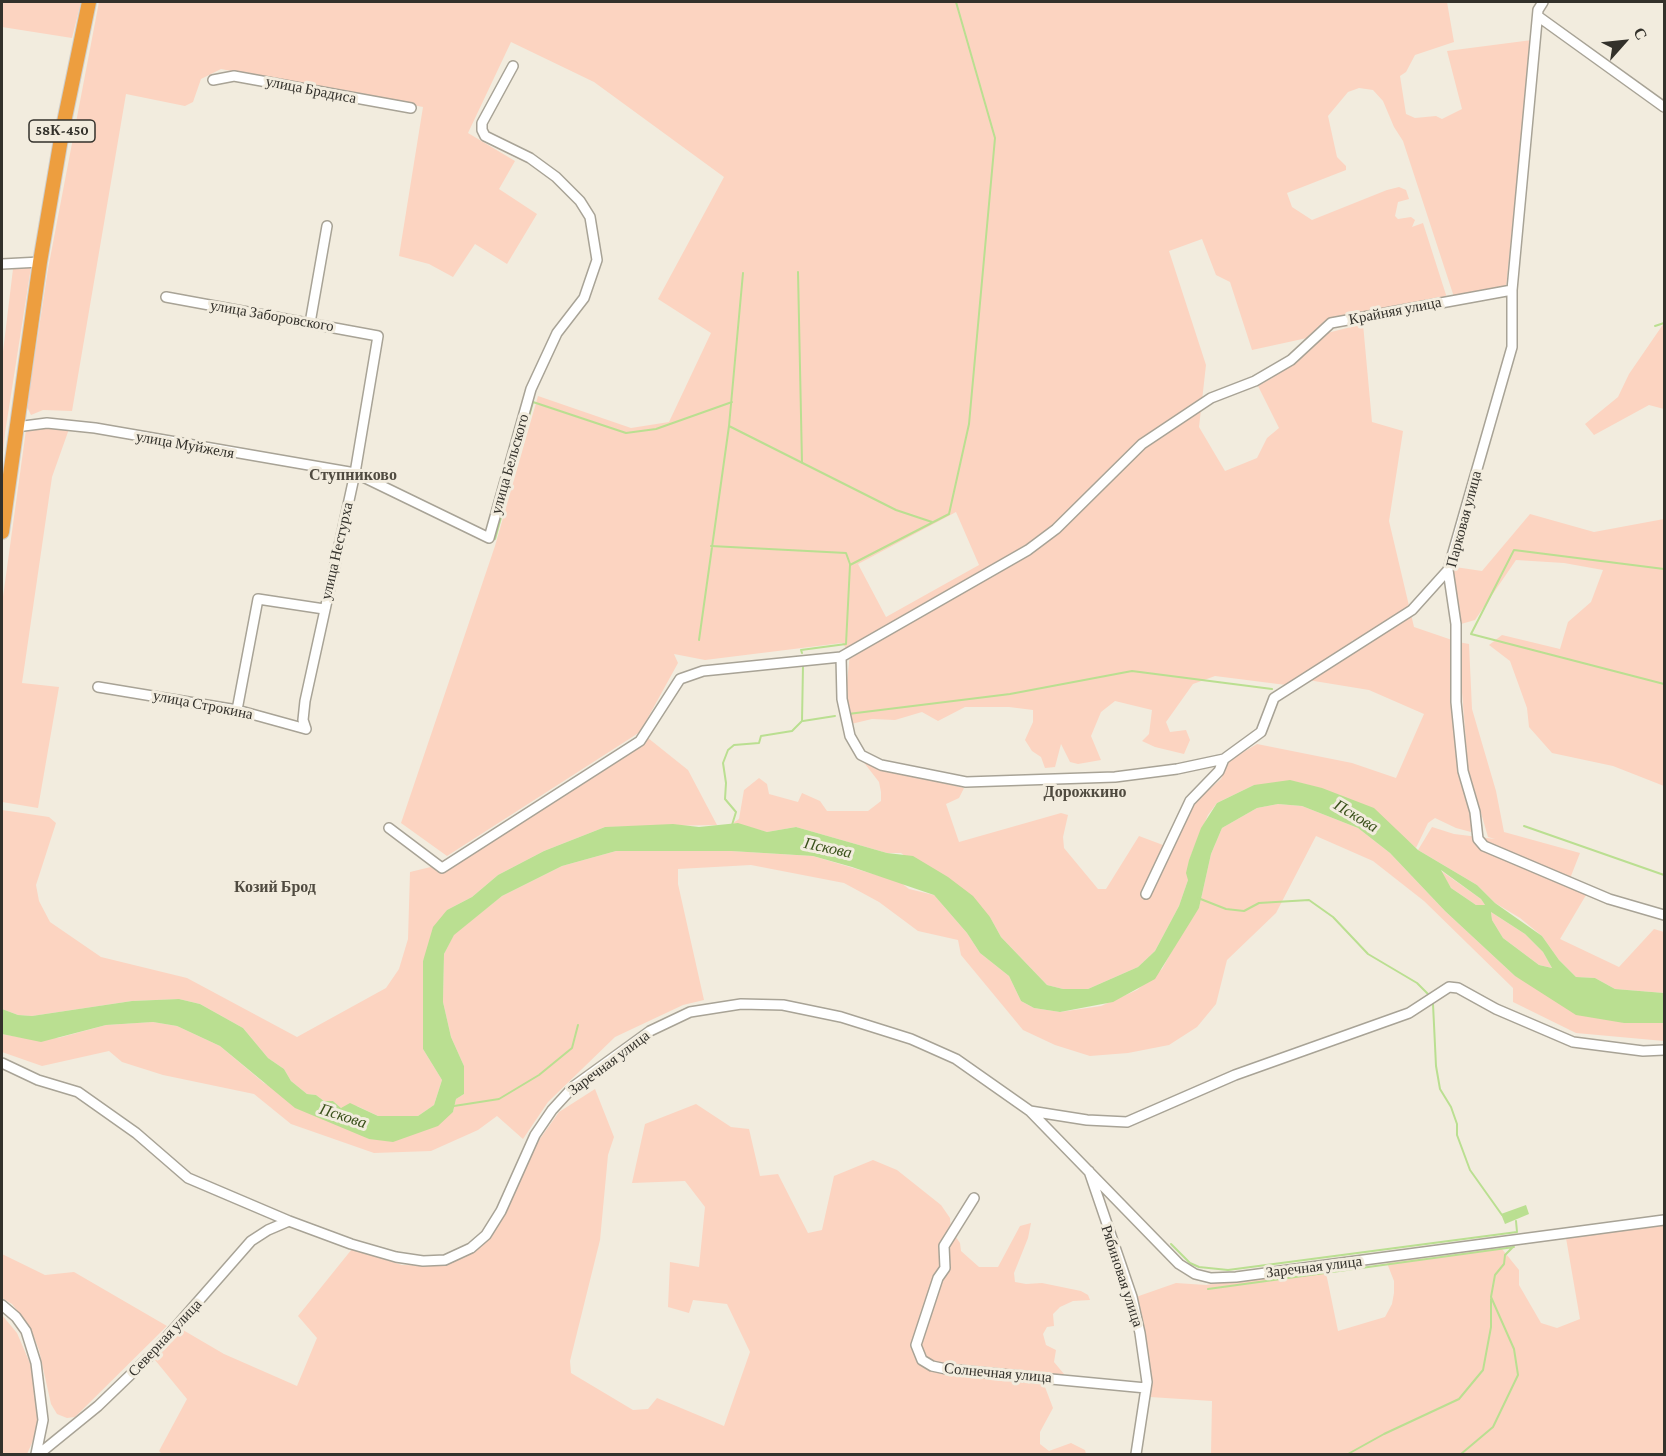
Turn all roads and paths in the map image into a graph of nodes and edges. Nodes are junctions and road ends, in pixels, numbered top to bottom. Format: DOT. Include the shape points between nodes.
graph roads {
  1 [pos="89,2"];
  2 [pos="1543,2"];
  3 [pos="1539,17"];
  4 [pos="513,66"];
  5 [pos="213,80"];
  6 [pos="1665,107"];
  7 [pos="411,108"];
  8 [pos="327,226"];
  9 [pos="40,262"];
  10 [pos="2,264"];
  11 [pos="1512,290"];
  12 [pos="166,297"];
  13 [pos="310,323"];
  14 [pos="378,336"];
  15 [pos="16,427"];
  16 [pos="355,473"];
  17 [pos="2,532"];
  18 [pos="1448,570"];
  19 [pos="324,609"];
  20 [pos="841,657"];
  21 [pos="98,687"];
  22 [pos="237,710"];
  23 [pos="306,729"];
  24 [pos="1224,759"];
  25 [pos="388,828"];
  26 [pos="1146,894"];
  27 [pos="1665,915"];
  28 [pos="1665,1050"];
  29 [pos="2,1063"];
  30 [pos="1030,1111"];
  31 [pos="1089,1171"];
  32 [pos="974,1198"];
  33 [pos="1665,1220"];
  34 [pos="289,1221"];
  35 [pos="2,1305"];
  36 [pos="1146,1388"];
  37 [pos="38,1455"];
  38 [pos="1136,1455"];
  1 -- 9 [label="highway, 58К-450"];
  2 -- 3 [label="street, Парковая улица"];
  3 -- 6 [label="street"];
  3 -- 11 [label="street, Парковая улица"];
  4 -- 16 [label="street, улица Бельского" via="482,123 482,130 485,136 548,171 580,201 590,218 597,260 584,298 556,333 531,389 489,538"];
  5 -- 7 [label="street, улица Брадиса" via="234,76"];
  8 -- 13 [label="street"];
  9 -- 10 [label="street"];
  9 -- 15 [label="highway, 58К-450"];
  11 -- 18 [label="street, Парковая улица" via="1512,347"];
  11 -- 20 [label="street, Крайняя улица" via="1331,323 1290,360 1255,381 1212,398 1142,444 1056,529 1028,550"];
  12 -- 13 [label="street, улица Заборовского"];
  13 -- 14 [label="street, улица Заборовского"];
  14 -- 16 [label="street, улица Нестурха"];
  15 -- 16 [label="street, улица Муйжеля" via="47,423 95,428"];
  15 -- 17 [label="highway, 58К-450"];
  16 -- 19 [label="street, улица Нестурха"];
  18 -- 24 [label="street" via="1412,610 1274,698 1261,732"];
  18 -- 27 [label="street, Парковая улица" via="1456,624 1456,702 1463,771 1478,839 1504,856 1609,899"];
  19 -- 22 [label="street" via="258,599"];
  19 -- 23 [label="street, улица Нестурха" via="305,701"];
  20 -- 24 [label="street" via="842,699 850,736 861,755 881,765 966,782 1115,777 1177,770"];
  20 -- 25 [label="street" via="703,671 680,679 640,741 442,868"];
  21 -- 22 [label="street, улица Строкина"];
  22 -- 23 [label="street, улица Строкина"];
  24 -- 26 [label="street" via="1219,771 1190,801"];
  28 -- 30 [label="street, Заречная улица" via="1573,1042 1449,987 1408,1012 1235,1076 1126,1122"];
  29 -- 34 [label="street, Заречная улица" via="38,1080 78,1092 188,1178"];
  30 -- 31 [label="street, Заречная улица"];
  30 -- 34 [label="street, Заречная улица" via="956,1059 911,1039 798,1008 765,1004 718,1006 690,1012 650,1031 574,1086 535,1135 501,1211 486,1235 471,1248 445,1260 396,1257"];
  31 -- 33 [label="street, Заречная улица" via="1179,1264 1211,1278"];
  31 -- 36 [label="street, Рябиновая улица" via="1132,1298"];
  32 -- 36 [label="street, Солнечная улица" via="944,1246 945,1268 938,1278 916,1345 922,1360 946,1369"];
  34 -- 37 [label="street, Северная улица" via="251,1242 126,1380"];
  35 -- 37 [label="street" via="26,1331 36,1363 43,1420"];
  36 -- 38 [label="street, Рябиновая улица"];
}
